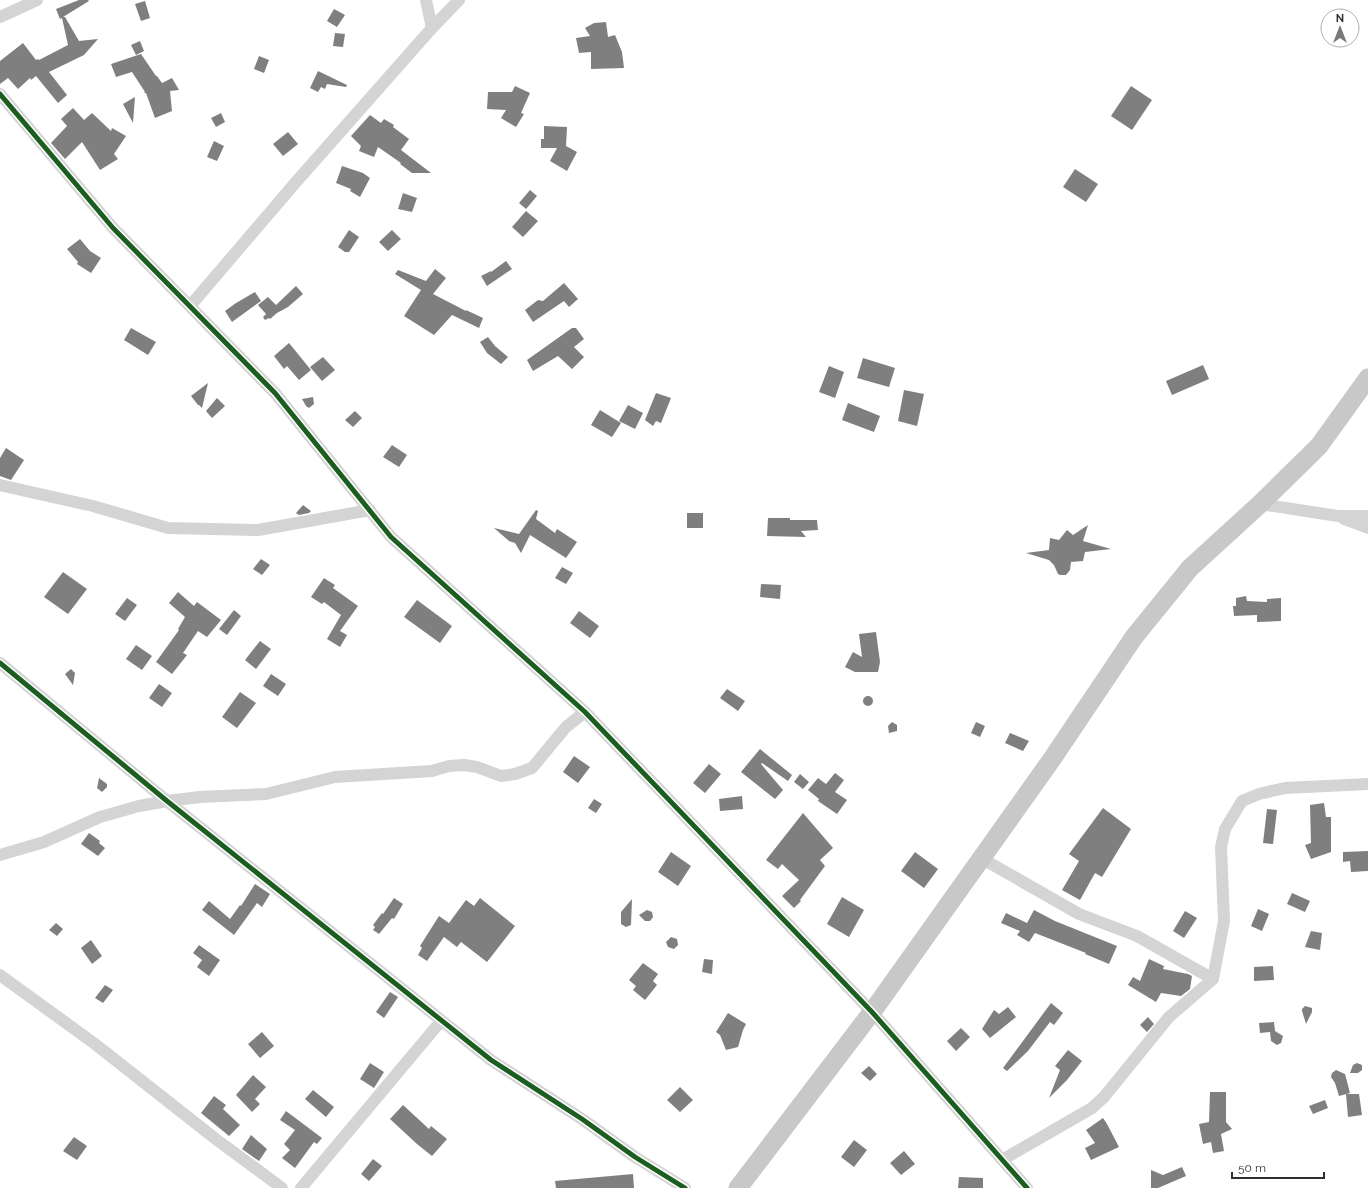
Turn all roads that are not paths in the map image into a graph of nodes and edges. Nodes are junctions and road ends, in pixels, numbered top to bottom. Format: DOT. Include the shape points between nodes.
graph roads {
  1 [pos="36,0"];
  2 [pos="426,0"];
  3 [pos="459,0"];
  4 [pos="0,17"];
  5 [pos="432,28"];
  6 [pos="0,94"];
  7 [pos="190,306"];
  8 [pos="1368,378"];
  9 [pos="0,485"];
  10 [pos="1260,504"];
  11 [pos="370,510"];
  12 [pos="1338,516"];
  13 [pos="1368,516"];
  14 [pos="1368,528"];
  15 [pos="0,663"];
  16 [pos="585,712"];
  17 [pos="1368,784"];
  18 [pos="167,801"];
  19 [pos="0,855"];
  20 [pos="981,858"];
  21 [pos="0,975"];
  22 [pos="1213,979"];
  23 [pos="872,1012"];
  24 [pos="441,1021"];
  25 [pos="1002,1160"];
  26 [pos="282,1188"];
  27 [pos="301,1188"];
  28 [pos="685,1188"];
  29 [pos="738,1188"];
  30 [pos="1027,1188"];
  1 -- 4 [label="street"];
  2 -- 5 [label="street"];
  3 -- 5 [label="street"];
  5 -- 7 [label="street"];
  6 -- 7 [label="street" via="113,228"];
  7 -- 11 [label="street" via="275,393"];
  8 -- 10 [label="main road" via="1318,446"];
  9 -- 11 [label="street" via="93,506 168,528 258,530"];
  10 -- 12 [label="street"];
  10 -- 20 [label="main road" via="1190,568 1134,636 1052,759"];
  11 -- 16 [label="street" via="391,537"];
  12 -- 13 [label="street"];
  12 -- 14 [label="street"];
  15 -- 18 [label="street"];
  16 -- 18 [label="street" via="566,727 532,768 515,774 501,776 477,767 449,766 432,771 335,777 266,794"];
  16 -- 23 [label="street"];
  17 -- 22 [label="street" via="1285,788 1242,801 1225,829 1221,847 1224,921"];
  18 -- 19 [label="street" via="100,817 44,842"];
  18 -- 24 [label="street"];
  20 -- 22 [label="street" via="1079,914 1137,936"];
  20 -- 23 [label="main road"];
  21 -- 26 [label="street" via="95,1044"];
  22 -- 25 [label="street" via="1170,1017 1104,1098 1092,1108"];
  23 -- 25 [label="street"];
  23 -- 29 [label="main road"];
  24 -- 27 [label="street"];
  24 -- 28 [label="street" via="491,1060"];
  25 -- 30 [label="street"];
}
